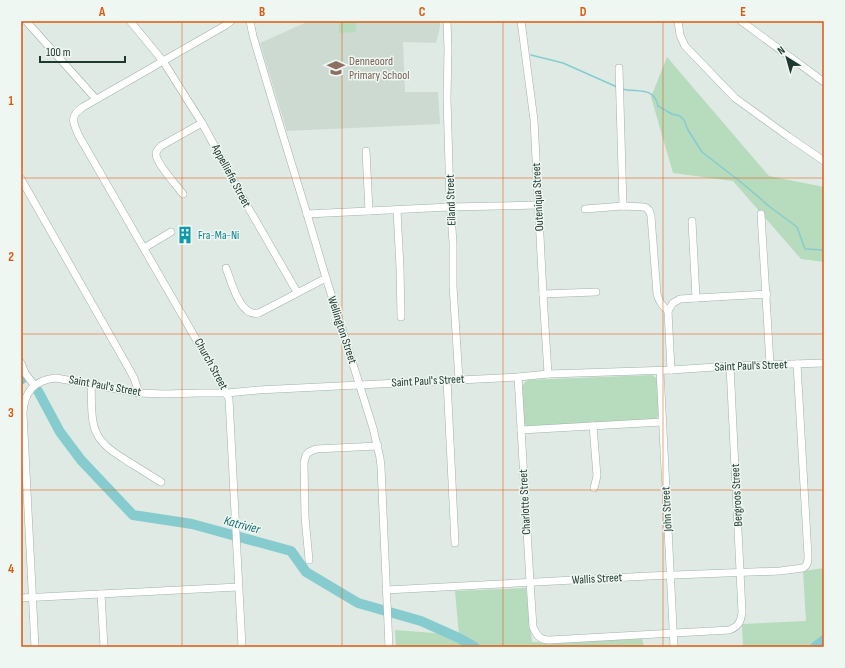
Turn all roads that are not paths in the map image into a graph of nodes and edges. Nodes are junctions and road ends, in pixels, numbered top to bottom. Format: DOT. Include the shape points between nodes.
graph roads {
  1 [pos="26,21"];
  2 [pos="130,21"];
  3 [pos="239,21"];
  4 [pos="250,21"];
  5 [pos="447,21"];
  6 [pos="521,21"];
  7 [pos="678,21"];
  8 [pos="741,21"];
  9 [pos="229,23"];
  10 [pos="163,61"];
  11 [pos="619,68"];
  12 [pos="824,82"];
  13 [pos="96,99"];
  14 [pos="202,123"];
  15 [pos="366,151"];
  16 [pos="824,161"];
  17 [pos="21,179"];
  18 [pos="183,194"];
  19 [pos="538,205"];
  20 [pos="450,206"];
  21 [pos="623,206"];
  22 [pos="585,209"];
  23 [pos="397,210"];
  24 [pos="368,211"];
  25 [pos="308,214"];
  26 [pos="761,214"];
  27 [pos="692,221"];
  28 [pos="171,232"];
  29 [pos="144,248"];
  30 [pos="226,268"];
  31 [pos="326,278"];
  32 [pos="297,292"];
  33 [pos="596,292"];
  34 [pos="543,294"];
  35 [pos="767,294"];
  36 [pos="696,298"];
  37 [pos="668,311"];
  38 [pos="401,317"];
  39 [pos="21,363"];
  40 [pos="824,363"];
  41 [pos="770,364"];
  42 [pos="797,364"];
  43 [pos="730,366"];
  44 [pos="671,370"];
  45 [pos="660,371"];
  46 [pos="548,374"];
  47 [pos="518,377"];
  48 [pos="447,380"];
  49 [pos="459,380"];
  50 [pos="34,385"];
  51 [pos="91,385"];
  52 [pos="360,385"];
  53 [pos="139,393"];
  54 [pos="227,393"];
  55 [pos="662,422"];
  56 [pos="594,426"];
  57 [pos="521,430"];
  58 [pos="378,446"];
  59 [pos="161,482"];
  60 [pos="594,488"];
  61 [pos="455,543"];
  62 [pos="308,560"];
  63 [pos="741,573"];
  64 [pos="670,575"];
  65 [pos="530,582"];
  66 [pos="238,587"];
  67 [pos="386,590"];
  68 [pos="102,594"];
  69 [pos="32,597"];
  70 [pos="21,598"];
  71 [pos="673,633"];
  72 [pos="35,647"];
  73 [pos="104,647"];
  74 [pos="242,647"];
  75 [pos="389,647"];
  76 [pos="674,647"];
  1 -- 13 [label="street"];
  2 -- 10 [label="street, Appelliefie Street"];
  3 -- 9 [label="street"];
  4 -- 25 [label="street, Wellington Street"];
  5 -- 20 [label="street, Eiland Street"];
  6 -- 19 [label="street, Outeniqua Street" via="534,120"];
  7 -- 16 [label="street" via="685,46 735,98"];
  8 -- 12 [label="street"];
  9 -- 10 [label="street"];
  10 -- 13 [label="street"];
  10 -- 14 [label="street, Appelliefie Street"];
  11 -- 21 [label="street"];
  13 -- 29 [label="street, Church Street" via="80,109 73,121"];
  14 -- 18 [label="street" via="161,146 156,154 165,171"];
  14 -- 32 [label="street, Appelliefie Street"];
  15 -- 24 [label="street"];
  17 -- 53 [label="street" via="128,367"];
  19 -- 20 [label="street"];
  19 -- 34 [label="street, Outeniqua Street"];
  20 -- 23 [label="street"];
  20 -- 49 [label="street, Eiland Street"];
  21 -- 22 [label="street"];
  21 -- 37 [label="street" via="646,207 650,212 658,300"];
  23 -- 24 [label="street"];
  23 -- 38 [label="street"];
  24 -- 25 [label="street"];
  25 -- 31 [label="street, Wellington Street"];
  26 -- 35 [label="street"];
  27 -- 36 [label="street"];
  28 -- 29 [label="street"];
  29 -- 54 [label="street, Church Street"];
  30 -- 32 [label="street" via="240,303 253,314"];
  31 -- 32 [label="street"];
  31 -- 52 [label="street, Wellington Street"];
  33 -- 34 [label="street"];
  34 -- 46 [label="street, Outeniqua Street"];
  35 -- 36 [label="street"];
  35 -- 41 [label="street"];
  36 -- 37 [label="street" via="680,299 671,305"];
  37 -- 44 [label="street"];
  39 -- 50 [label="street"];
  40 -- 42 [label="street, Saint Paul's Street"];
  41 -- 42 [label="street, Saint Paul's Street"];
  41 -- 43 [label="street, Saint Paul's Street"];
  42 -- 63 [label="street, Wallis Street" via="808,561 803,568"];
  43 -- 44 [label="street, Saint Paul's Street"];
  43 -- 63 [label="street, Bergroos Street"];
  44 -- 45 [label="street, Saint Paul's Street"];
  45 -- 46 [label="street, Saint Paul's Street"];
  45 -- 55 [label="street, John Street"];
  46 -- 47 [label="street, Saint Paul's Street"];
  47 -- 49 [label="street, Saint Paul's Street"];
  47 -- 57 [label="street, Charlotte Street"];
  48 -- 49 [label="street, Saint Paul's Street"];
  48 -- 52 [label="street, Saint Paul's Street"];
  48 -- 61 [label="street"];
  50 -- 51 [label="street, Saint Paul's Street" via="56,378"];
  50 -- 69 [label="street" via="24,401 22,413"];
  51 -- 53 [label="street, Saint Paul's Street"];
  51 -- 59 [label="street" via="94,425 100,439 113,452"];
  52 -- 54 [label="street, Saint Paul's Street"];
  52 -- 58 [label="street, Wellington Street"];
  53 -- 54 [label="street, Saint Paul's Street"];
  54 -- 66 [label="street, Church Street" via="230,404"];
  55 -- 56 [label="street"];
  55 -- 64 [label="street, John Street"];
  56 -- 57 [label="street"];
  56 -- 60 [label="street" via="597,476"];
  57 -- 65 [label="street, Charlotte Street"];
  58 -- 62 [label="street" via="316,449 306,455 304,499"];
  58 -- 67 [label="street, Wellington Street"];
  63 -- 64 [label="street, Wallis Street"];
  63 -- 71 [label="street, Bergroos Street" via="740,623 729,630"];
  64 -- 65 [label="street, Wallis Street"];
  64 -- 71 [label="street, John Street"];
  65 -- 67 [label="street, Wallis Street"];
  65 -- 71 [label="street, Charlotte Street" via="534,627 541,639"];
  66 -- 68 [label="street"];
  66 -- 74 [label="street, Church Street"];
  67 -- 75 [label="street, Wellington Street"];
  68 -- 69 [label="street"];
  68 -- 73 [label="street"];
  69 -- 70 [label="street"];
  69 -- 72 [label="street"];
  71 -- 76 [label="street, John Street"];
}
